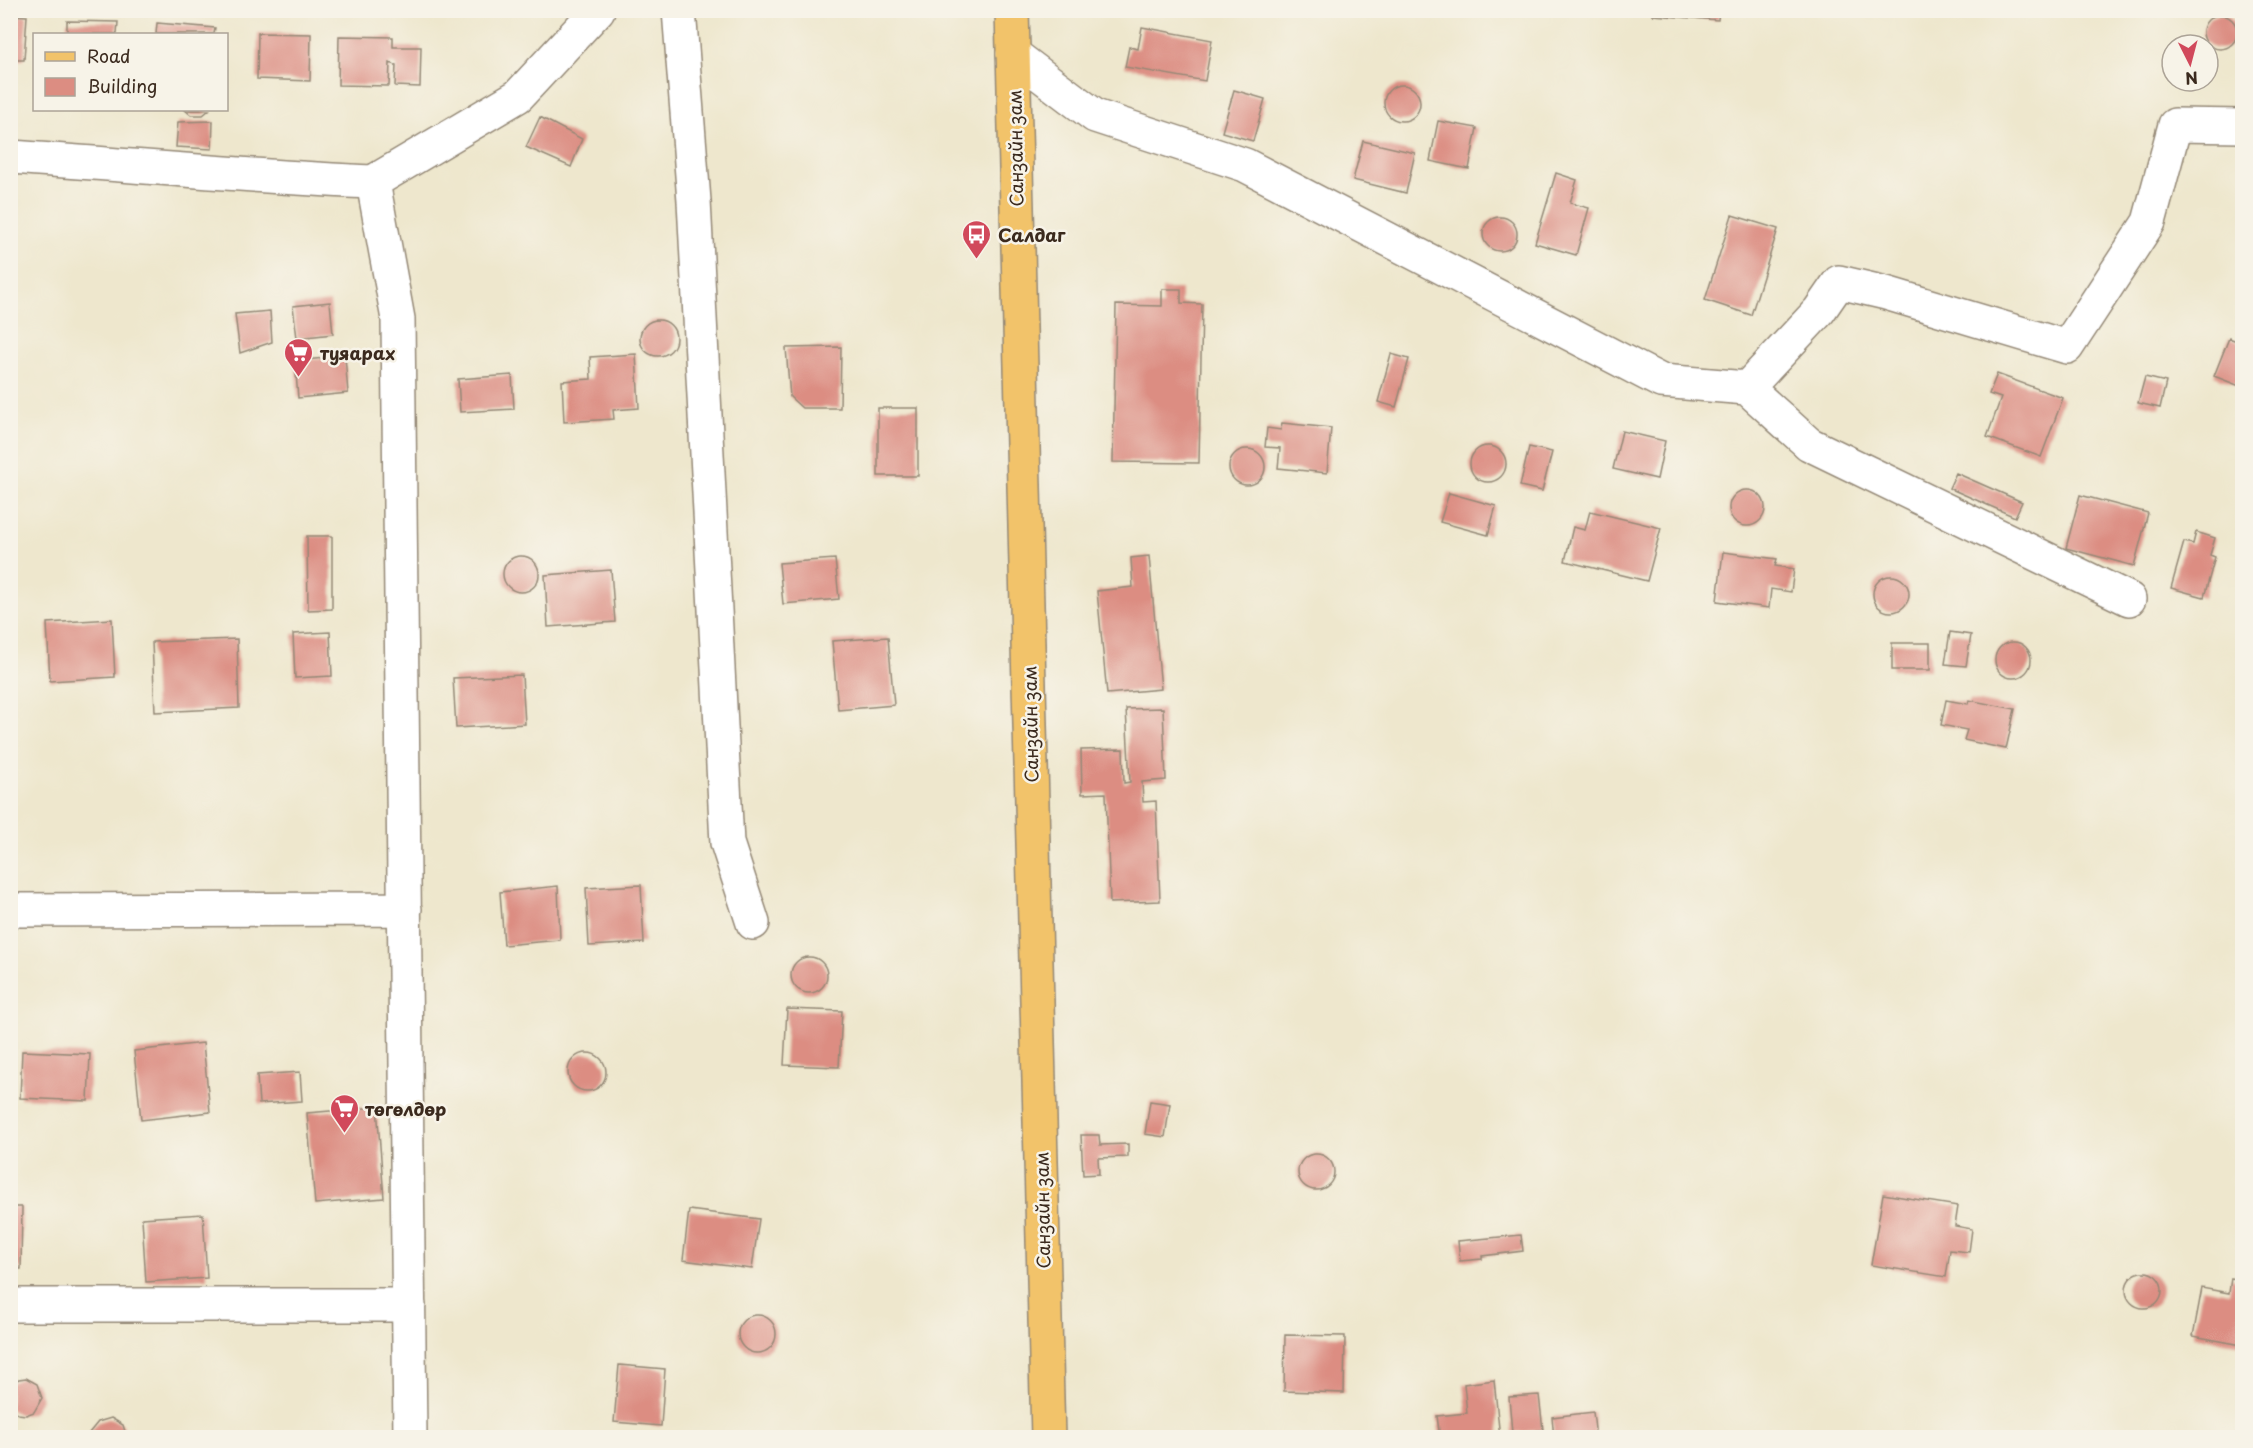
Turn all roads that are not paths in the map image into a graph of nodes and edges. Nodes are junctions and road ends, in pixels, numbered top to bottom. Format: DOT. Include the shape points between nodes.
graph roads {
  1 [pos="598,10"];
  2 [pos="678,10"];
  3 [pos="1012,10"];
  4 [pos="1013,54"];
  5 [pos="2242,126"];
  6 [pos="10,157"];
  7 [pos="373,182"];
  8 [pos="1747,387"];
  9 [pos="2130,599"];
  10 [pos="405,909"];
  11 [pos="10,910"];
  12 [pos="753,923"];
  13 [pos="10,1305"];
  14 [pos="409,1305"];
  15 [pos="410,1437"];
  16 [pos="1048,1437"];
  1 -- 7 [label="street" via="518,96"];
  2 -- 12 [label="street" via="694,201 727,843"];
  3 -- 4 [label="main road, Санзайн зам"];
  4 -- 8 [label="street" via="1095,116 1245,165 1662,381"];
  4 -- 16 [label="main road, Санзайн зам"];
  5 -- 8 [label="street" via="2175,125 2149,222 2067,347 1839,282 1819,311"];
  6 -- 7 [label="street"];
  7 -- 10 [label="street" via="398,319"];
  8 -- 9 [label="street" via="1809,444"];
  10 -- 11 [label="street"];
  10 -- 14 [label="street"];
  13 -- 14 [label="street"];
  14 -- 15 [label="street"];
}
